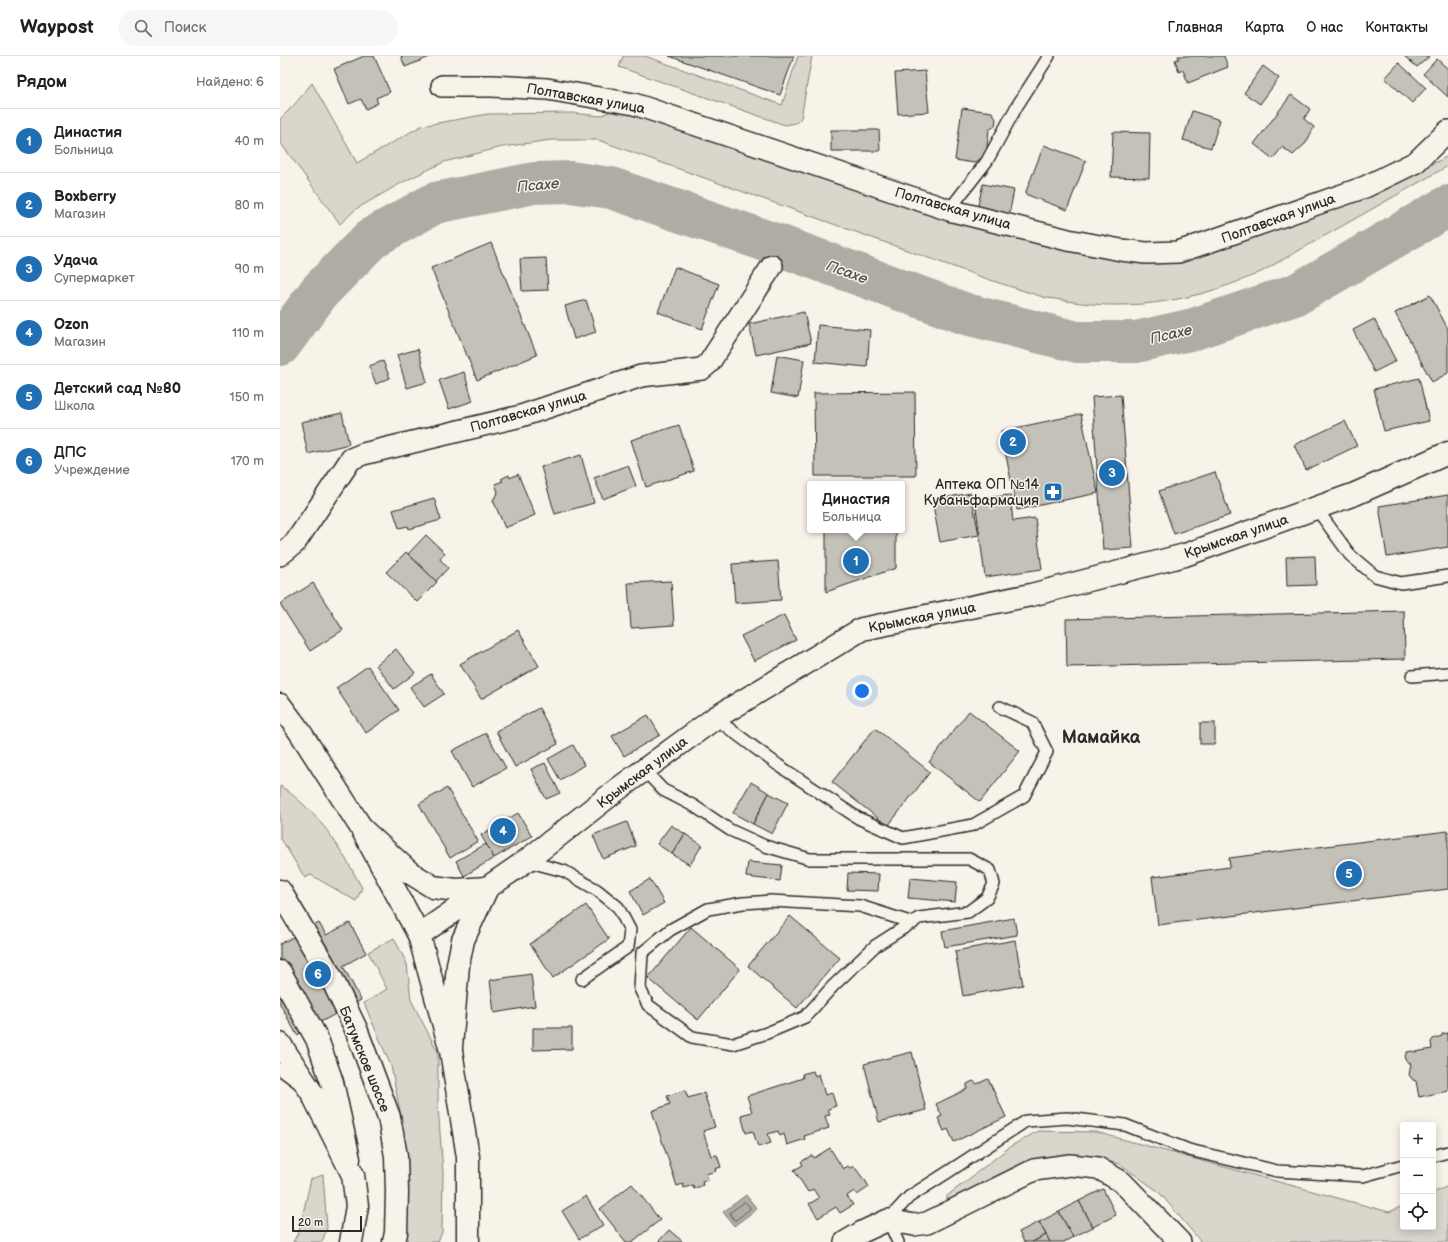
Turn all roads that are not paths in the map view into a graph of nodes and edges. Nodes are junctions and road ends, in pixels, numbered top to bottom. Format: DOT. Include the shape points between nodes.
graph roads {
  1 [pos="1049,56"];
  2 [pos="442,86"];
  3 [pos="1448,131"];
  4 [pos="948,210"];
  5 [pos="772,266"];
  6 [pos="1448,453"];
  7 [pos="1316,508"];
  8 [pos="280,555"];
  9 [pos="1448,576"];
  10 [pos="1448,673"];
  11 [pos="1412,676"];
  12 [pos="280,705"];
  13 [pos="1000,707"];
  14 [pos="715,718"];
  15 [pos="644,770"];
  16 [pos="362,829"];
  17 [pos="526,861"];
  18 [pos="486,888"];
  19 [pos="280,891"];
  20 [pos="912,923"];
  21 [pos="419,935"];
  22 [pos="280,972"];
  23 [pos="582,979"];
  24 [pos="280,1044"];
  25 [pos="451,1051"];
  26 [pos="280,1069"];
  27 [pos="312,1093"];
  28 [pos="1448,1152"];
  29 [pos="1436,1155"];
  30 [pos="1400,1166"];
  31 [pos="354,1175"];
  32 [pos="888,1220"];
  33 [pos="351,1242"];
  34 [pos="394,1242"];
  35 [pos="468,1242"];
  36 [pos="845,1242"];
  37 [pos="898,1242"];
  38 [pos="1180,1242"];
  1 -- 4 [label="lane" via="987,161"];
  2 -- 4 [label="street, Полтавская улица" via="547,89 634,104"];
  3 -- 4 [label="street, Полтавская улица" via="1416,162 1364,186 1178,252 1146,253 1121,250 1068,240"];
  5 -- 8 [label="street, Полтавская улица" via="709,363 702,368 641,376 521,416 351,459 295,542"];
  6 -- 7 [label="main road, Крымская улица" via="1355,494"];
  7 -- 9 [label="lane" via="1350,555 1376,576 1401,583"];
  7 -- 14 [label="main road, Крымская улица" via="1185,554 1031,594 862,629"];
  10 -- 11 [label="lane"];
  12 -- 16 [label="main road"];
  13 -- 14 [label="lane" via="1032,722 1047,752 1024,796 973,825 903,838 858,818 778,765"];
  14 -- 15 [label="main road, Крымская улица"];
  15 -- 17 [label="main road, Крымская улица"];
  15 -- 20 [label="lane" via="663,790 694,806 730,830 765,846 810,859 969,859 990,870 994,884 987,898 968,912 920,918"];
  16 -- 18 [label="main road" via="409,872 433,887 456,890"];
  16 -- 21 [label="main road"];
  17 -- 18 [label="main road, Крымская улица"];
  17 -- 23 [label="lane" via="564,871 597,890 618,908 630,930 628,947"];
  18 -- 21 [label="main road, Крымская улица"];
  18 -- 25 [label="main road" via="463,940 458,964"];
  19 -- 34 [label="main road, Батумское шоссе" via="330,977 356,1029 389,1118 396,1156"];
  20 -- 20 [label="lane" via="875,946 805,1017 733,1044 692,1037 648,1005 640,989 642,953 670,930 708,909 771,901 860,906"];
  21 -- 25 [label="main road"];
  22 -- 31 [label="main road" via="317,1039 332,1082"];
  24 -- 27 [label="main road"];
  25 -- 35 [label="main road" via="468,1158"];
  26 -- 27 [label="lane"];
  27 -- 31 [label="main road"];
  28 -- 29 [label="lane"];
  30 -- 32 [label="lane" via="1363,1176 1277,1171 1189,1150 1125,1125 1067,1118 1026,1121 909,1196"];
  31 -- 33 [label="main road" via="357,1206"];
  32 -- 36 [label="street"];
  32 -- 37 [label="lane"];
  32 -- 38 [label="street" via="914,1224 928,1223 1034,1170 1070,1165 1098,1168 1122,1182"];
}
